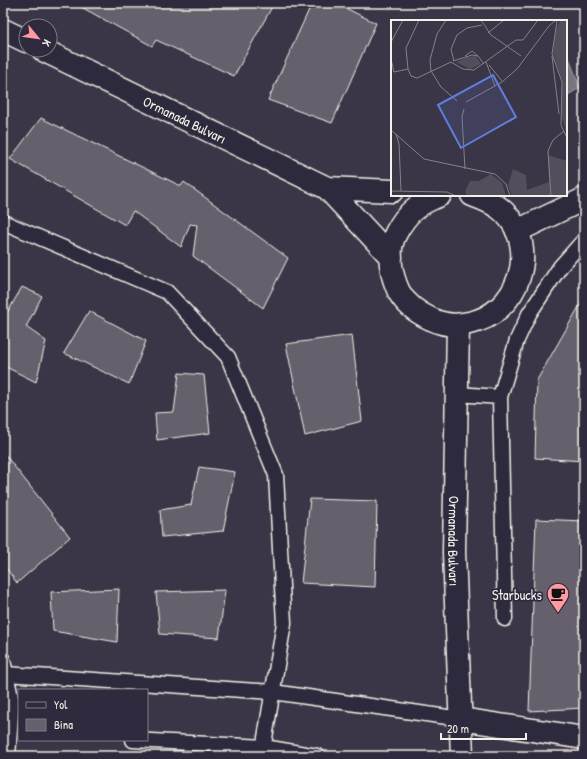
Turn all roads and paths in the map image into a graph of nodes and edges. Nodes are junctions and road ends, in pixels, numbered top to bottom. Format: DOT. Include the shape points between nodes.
graph roads {
  1 [pos="3,30"];
  2 [pos="18,37"];
  3 [pos="58,57"];
  4 [pos="327,188"];
  5 [pos="391,191"];
  6 [pos="437,196"];
  7 [pos="476,196"];
  8 [pos="584,199"];
  9 [pos="3,222"];
  10 [pos="517,231"];
  11 [pos="584,240"];
  12 [pos="390,257"];
  13 [pos="458,325"];
  14 [pos="457,394"];
  15 [pos="500,397"];
  16 [pos="505,619"];
  17 [pos="4,667"];
  18 [pos="273,692"];
  19 [pos="461,719"];
  20 [pos="14,734"];
  21 [pos="584,738"];
  22 [pos="145,741"];
  23 [pos="263,751"];
  24 [pos="8,756"];
  25 [pos="317,756"];
  26 [pos="462,756"];
  1 -- 2 [label="street"];
  3 -- 4 [label="street, Ormanada Bulvarı"];
  4 -- 5 [label="street, Ormanada Bulvarı"];
  4 -- 12 [label="street, Ormanada Bulvarı"];
  6 -- 12 [label="street" via="422,202 405,217 395,236"];
  7 -- 10 [label="street" via="486,199 504,212"];
  8 -- 10 [label="street"];
  9 -- 18 [label="lane" via="167,292 228,357 276,475 284,623"];
  10 -- 13 [label="street" via="522,252 521,274 512,295 498,311 479,321"];
  11 -- 15 [label="lane" via="560,267 529,314 516,340"];
  12 -- 13 [label="street" via="393,278 402,297 417,313 437,322"];
  13 -- 14 [label="street, Ormanada Bulvarı"];
  14 -- 15 [label="lane"];
  14 -- 19 [label="street, Ormanada Bulvarı" via="454,552"];
  15 -- 16 [label="lane"];
  17 -- 18 [label="lane"];
  17 -- 20 [label="lane" via="12,702"];
  18 -- 19 [label="lane"];
  18 -- 23 [label="lane"];
  19 -- 21 [label="street"];
  19 -- 26 [label="street, Ormanada Bulvarı"];
  20 -- 24 [label="lane"];
  22 -- 23 [label="lane"];
  23 -- 25 [label="lane"];
}
